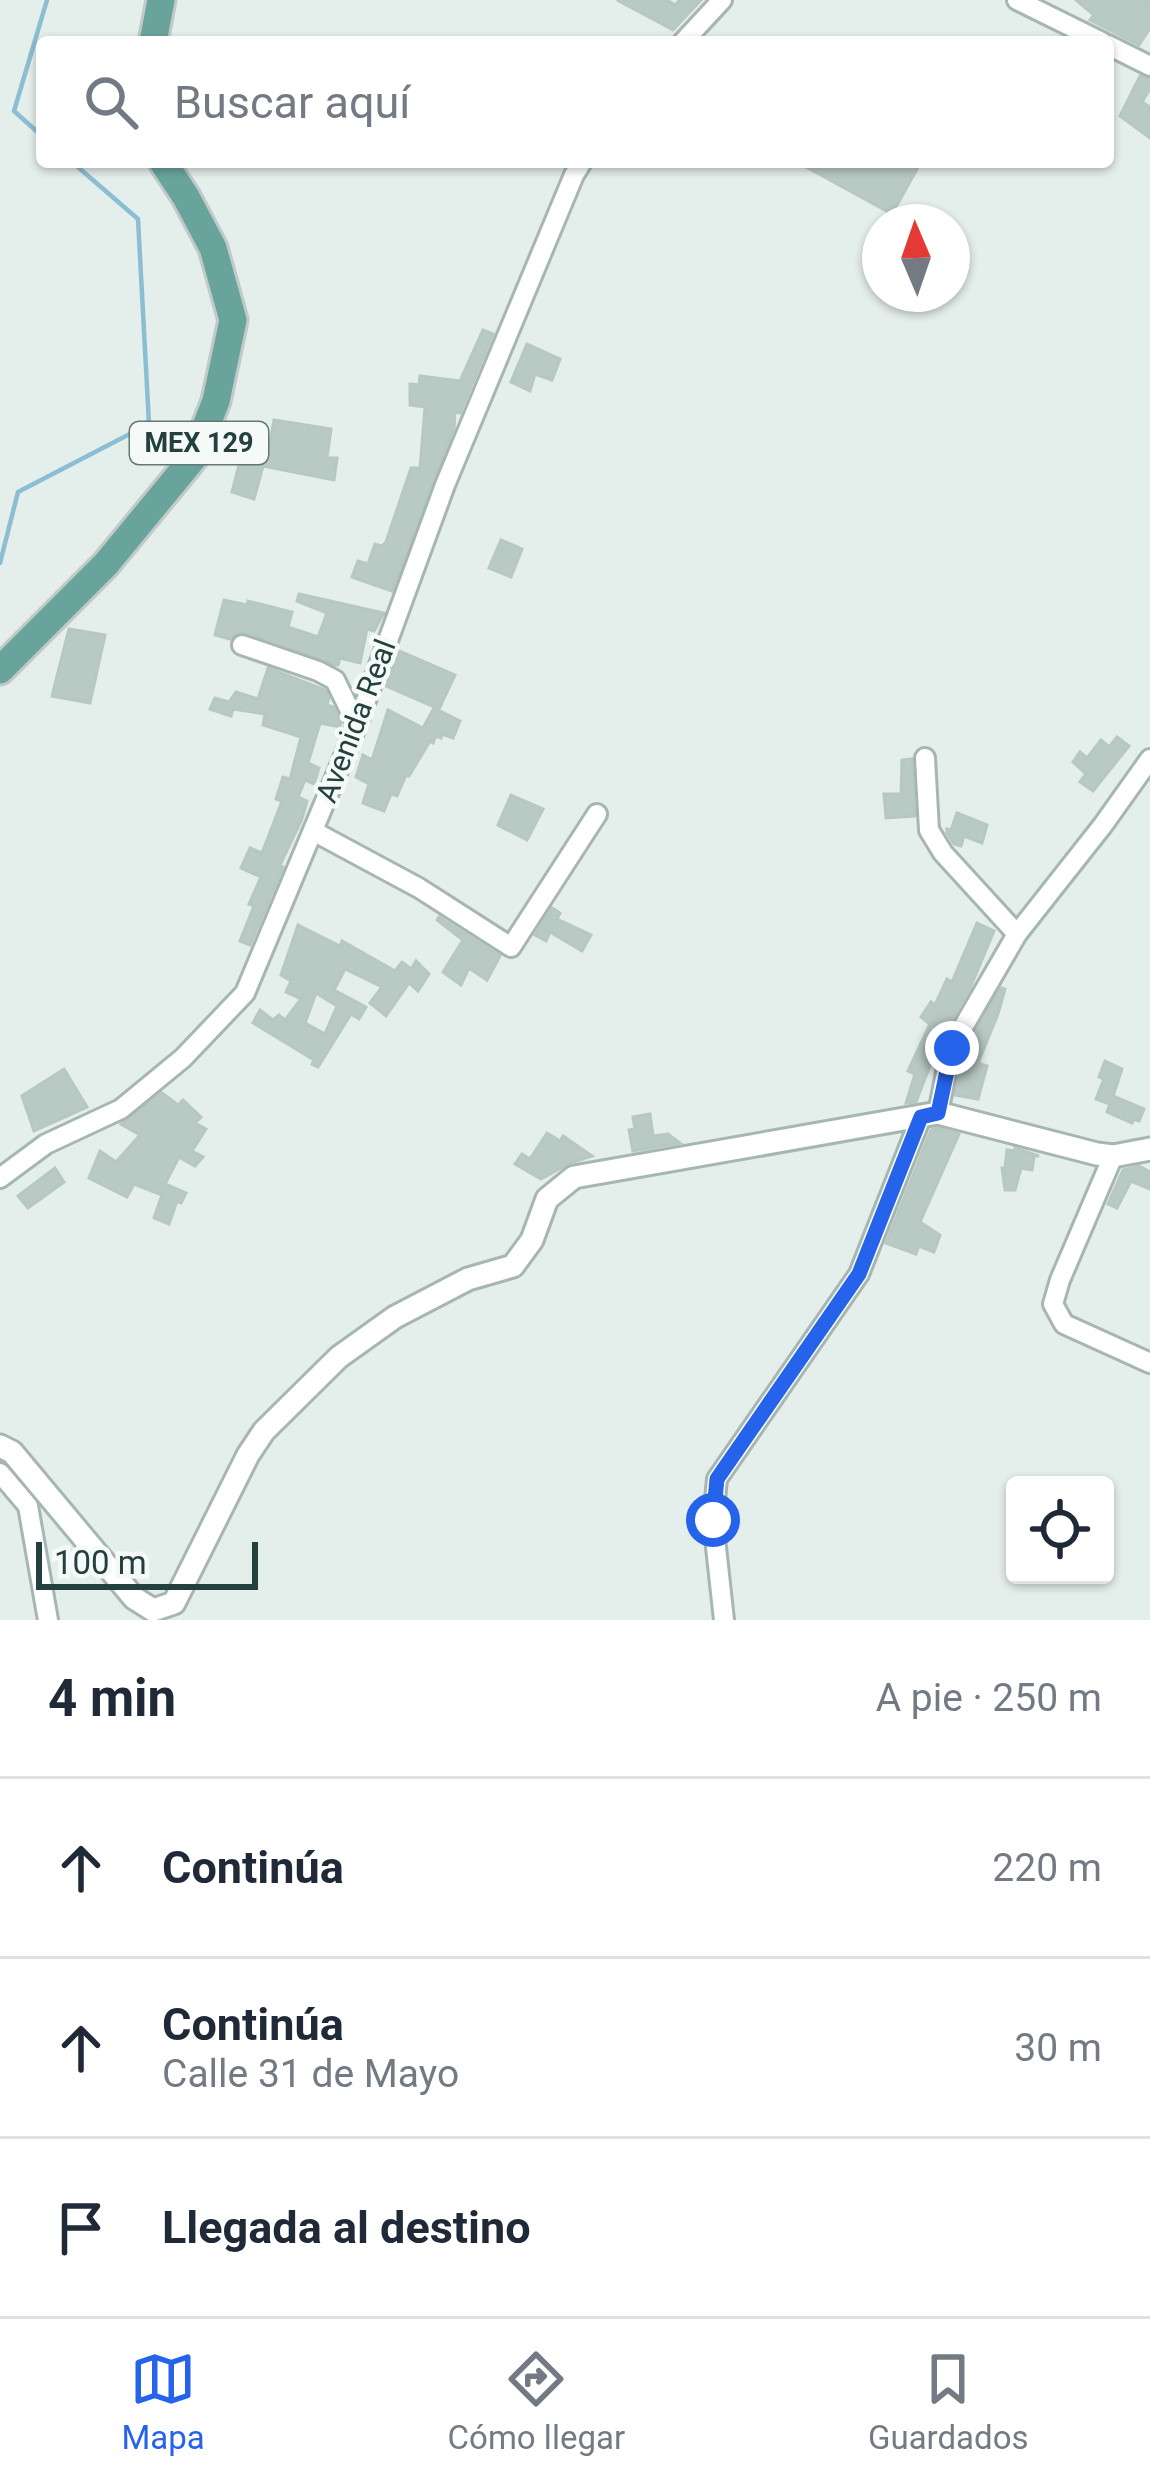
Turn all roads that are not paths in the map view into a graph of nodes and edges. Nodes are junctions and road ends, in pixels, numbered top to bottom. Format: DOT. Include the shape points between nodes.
graph roads {
  1 [pos="161,0"];
  2 [pos="722,0"];
  3 [pos="1017,0"];
  4 [pos="153,36"];
  5 [pos="689,36"];
  6 [pos="1089,36"];
  7 [pos="1114,48"];
  8 [pos="1150,66"];
  9 [pos="167,168"];
  10 [pos="578,168"];
  11 [pos="242,645"];
  12 [pos="0,670"];
  13 [pos="357,724"];
  14 [pos="925,758"];
  15 [pos="1150,759"];
  16 [pos="597,814"];
  17 [pos="313,831"];
  18 [pos="1017,934"];
  19 [pos="929,1115"];
  20 [pos="1150,1149"];
  21 [pos="1113,1156"];
  22 [pos="0,1178"];
  23 [pos="1150,1363"];
  24 [pos="0,1446"];
  25 [pos="0,1473"];
  26 [pos="48,1620"];
  27 [pos="724,1620"];
  1 -- 4 [label="main road"];
  2 -- 5 [label="street"];
  3 -- 6 [label="street"];
  7 -- 8 [label="street"];
  9 -- 12 [label="main road, MEX 129" via="213,248 233,320 216,401 194,457 106,564"];
  10 -- 13 [label="street, Avenida Real" via="445,485"];
  11 -- 13 [label="street" via="335,680"];
  13 -- 17 [label="street, Avenida Real"];
  14 -- 18 [label="street" via="928,830"];
  15 -- 18 [label="street"];
  16 -- 17 [label="street" via="511,947"];
  17 -- 22 [label="street, Avenida Real" via="245,993 121,1109 46,1144"];
  18 -- 19 [label="street" via="952,1048"];
  19 -- 21 [label="street"];
  19 -- 24 [label="street" via="574,1178 547,1199 513,1266 395,1317 339,1357 264,1431 174,1603 153,1610 134,1598"];
  19 -- 27 [label="street" via="859,1274 717,1479 713,1520"];
  20 -- 21 [label="street"];
  21 -- 23 [label="street" via="1053,1304 1064,1324"];
  25 -- 26 [label="street" via="28,1506"];
}
